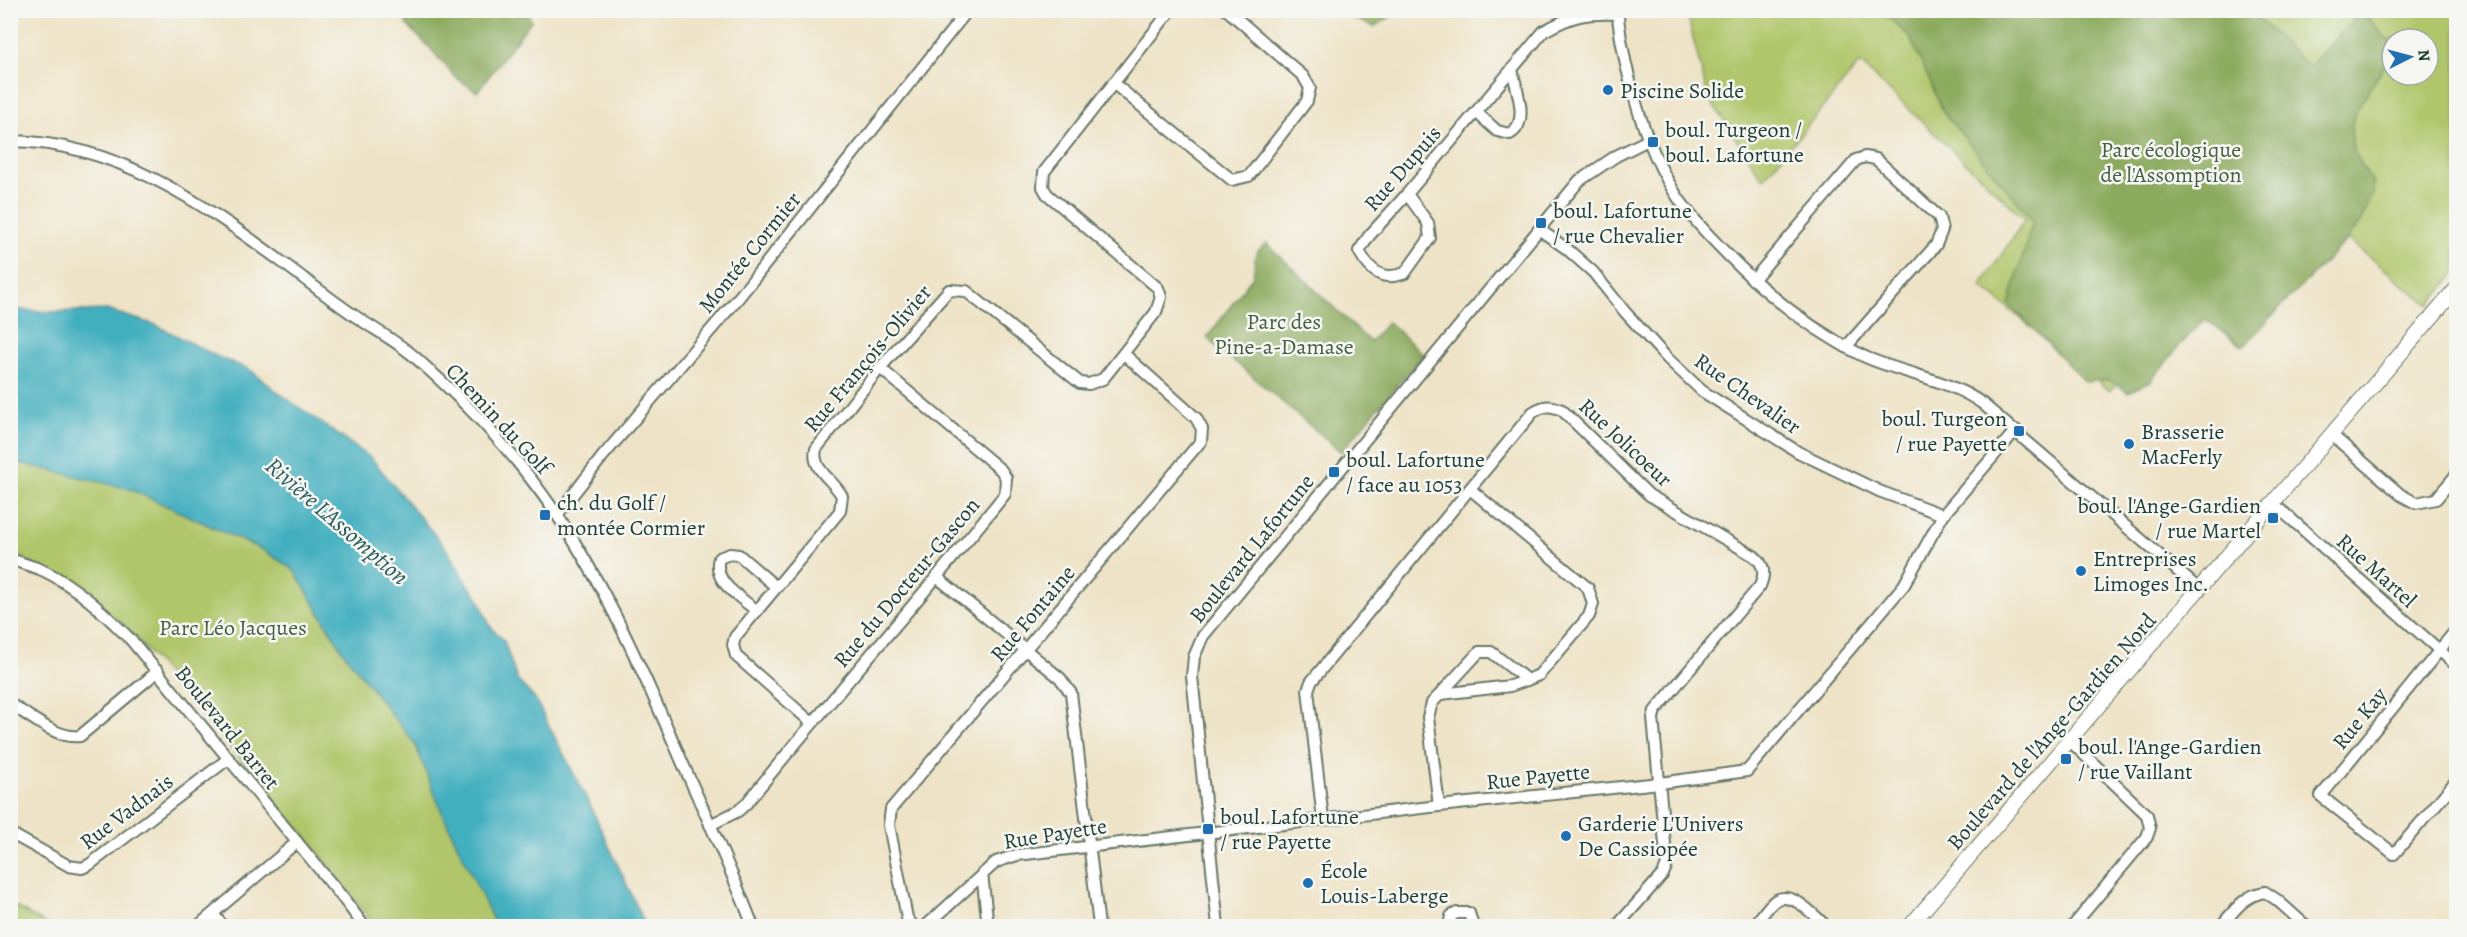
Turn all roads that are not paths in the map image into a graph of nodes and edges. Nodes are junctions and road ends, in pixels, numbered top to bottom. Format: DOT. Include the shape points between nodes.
graph roads {
  1 [pos="968,10"];
  2 [pos="1172,10"];
  3 [pos="1227,10"];
  4 [pos="1617,12"];
  5 [pos="1512,69"];
  6 [pos="1113,83"];
  7 [pos="1476,112"];
  8 [pos="1648,140"];
  9 [pos="10,141"];
  10 [pos="1407,194"];
  11 [pos="1540,230"];
  12 [pos="1753,280"];
  13 [pos="2457,289"];
  14 [pos="1846,347"];
  15 [pos="1124,354"];
  16 [pos="880,368"];
  17 [pos="2016,430"];
  18 [pos="2332,435"];
  19 [pos="2457,475"];
  20 [pos="1470,489"];
  21 [pos="2273,503"];
  22 [pos="557,515"];
  23 [pos="1943,515"];
  24 [pos="10,559"];
  25 [pos="938,578"];
  26 [pos="776,587"];
  27 [pos="2200,590"];
  28 [pos="756,611"];
  29 [pos="2457,630"];
  30 [pos="1026,649"];
  31 [pos="2439,650"];
  32 [pos="2457,664"];
  33 [pos="158,671"];
  34 [pos="1527,680"];
  35 [pos="1441,694"];
  36 [pos="10,704"];
  37 [pos="811,722"];
  38 [pos="2070,741"];
  39 [pos="228,759"];
  40 [pos="2457,781"];
  41 [pos="1660,783"];
  42 [pos="1439,806"];
  43 [pos="1323,819"];
  44 [pos="710,825"];
  45 [pos="10,833"];
  46 [pos="1208,833"];
  47 [pos="297,842"];
  48 [pos="1090,846"];
  49 [pos="982,874"];
  50 [pos="214,915"];
  51 [pos="198,927"];
  52 [pos="223,927"];
  53 [pos="364,927"];
  54 [pos="753,927"];
  55 [pos="914,927"];
  56 [pos="926,927"];
  57 [pos="988,927"];
  58 [pos="1099,927"];
  59 [pos="1218,927"];
  60 [pos="1449,927"];
  61 [pos="1473,927"];
  62 [pos="1617,927"];
  63 [pos="1754,927"];
  64 [pos="1826,927"];
  65 [pos="1910,927"];
  66 [pos="2073,927"];
  67 [pos="2221,927"];
  68 [pos="2306,927"];
  1 -- 22 [label="street, Montée Cormier" via="740,296"];
  2 -- 6 [label="street, Rue François-Olivier"];
  3 -- 6 [label="street" via="1303,76 1310,88 1307,101 1249,176 1232,180"];
  4 -- 5 [label="street, Rue Dupuis" via="1588,13 1544,31"];
  4 -- 8 [label="street" via="1621,47"];
  5 -- 7 [label="street, Rue Dupuis"];
  5 -- 7 [label="street" via="1520,110 1517,130 1510,134 1497,131"];
  6 -- 15 [label="street, Rue François-Olivier" via="1044,172 1043,180 1047,194 1158,288 1161,297 1156,312"];
  7 -- 10 [label="street, Rue Dupuis"];
  8 -- 11 [label="street, Boulevard Lafortune" via="1579,181"];
  8 -- 12 [label="street" via="1686,209"];
  9 -- 22 [label="street, Chemin du Golf" via="94,154 132,168 228,222 414,357 505,448"];
  10 -- 10 [label="street, Rue Dupuis" via="1428,223 1430,238 1406,273 1386,277 1375,272 1359,251"];
  11 -- 23 [label="street, Rue Chevalier" via="1593,272 1667,358 1702,391 1798,452 1879,491"];
  11 -- 46 [label="street, Boulevard Lafortune" via="1203,636 1194,657 1192,676"];
  12 -- 14 [label="street" via="1815,329"];
  12 -- 14 [label="street" via="1856,160 1876,159 1939,217 1942,230 1936,245"];
  13 -- 18 [label="main road, Boulevard de l'Ange-Gardien Nord"];
  14 -- 17 [label="street" via="1893,369 1966,392"];
  15 -- 16 [label="street, Rue François-Olivier" via="1104,379 1080,383 966,291 949,290"];
  15 -- 30 [label="street, Rue Fontaine" via="1196,418 1202,429 1201,441"];
  16 -- 25 [label="street, Rue du Docteur-Gascon" via="1006,478 1005,494"];
  16 -- 26 [label="street, Rue François-Olivier" via="816,449 816,466 842,496 840,511"];
  17 -- 23 [label="street, Rue Payette"];
  17 -- 27 [label="street"];
  18 -- 19 [label="street" via="2415,503 2436,499"];
  18 -- 21 [label="main road, Boulevard de l'Ange-Gardien Nord"];
  20 -- 34 [label="street" via="1588,588 1593,597 1589,616 1539,675"];
  20 -- 41 [label="street, Rue Jolicoeur" via="1533,412 1551,405 1562,410 1649,495 1761,562 1764,577 1760,586 1655,711"];
  20 -- 43 [label="street, Rue Jolicoeur" via="1311,682 1308,690"];
  21 -- 27 [label="main road, Boulevard de l'Ange-Gardien Nord"];
  21 -- 31 [label="street, Rue Martel"];
  22 -- 44 [label="street, Chemin du Golf" via="620,624"];
  23 -- 41 [label="street, Rue Payette" via="1904,585 1747,771"];
  24 -- 33 [label="street, Boulevard Barret" via="70,586 112,621"];
  25 -- 30 [label="street"];
  25 -- 37 [label="street, Rue du Docteur-Gascon"];
  26 -- 28 [label="street, Rue François-Olivier"];
  26 -- 28 [label="street" via="739,555 719,558 716,568 720,579"];
  27 -- 38 [label="main road, Boulevard de l'Ange-Gardien Nord"];
  28 -- 37 [label="street, Rue François-Olivier" via="735,637 736,656"];
  29 -- 31 [label="street, Rue Kay"];
  30 -- 48 [label="street" via="1060,678 1071,693"];
  30 -- 55 [label="street, Rue Fontaine" via="891,809 889,825 907,918"];
  31 -- 32 [label="street, Rue Martel"];
  31 -- 40 [label="street, Rue Kay" via="2321,796 2394,854"];
  33 -- 36 [label="street" via="80,736 60,734"];
  33 -- 39 [label="street, Boulevard Barret"];
  34 -- 35 [label="street" via="1510,686"];
  34 -- 35 [label="street" via="1491,652 1483,651"];
  35 -- 42 [label="street" via="1429,708 1428,717"];
  37 -- 44 [label="street, Rue du Docteur-Gascon" via="746,804"];
  38 -- 65 [label="main road, Boulevard de l'Ange-Gardien Nord"];
  38 -- 66 [label="street" via="2150,821 2147,837"];
  39 -- 45 [label="street, Rue Vadnais" via="82,868 69,866"];
  39 -- 47 [label="street, Boulevard Barret"];
  41 -- 42 [label="street, Rue Payette"];
  41 -- 62 [label="street" via="1667,865"];
  42 -- 43 [label="street, Rue Payette"];
  43 -- 46 [label="street, Rue Payette"];
  44 -- 54 [label="street, Chemin du Golf"];
  46 -- 48 [label="street, Rue Payette"];
  46 -- 59 [label="street, Boulevard Lafortune"];
  47 -- 50 [label="street"];
  47 -- 53 [label="street, Boulevard Barret"];
  48 -- 49 [label="street, Rue Payette" via="1006,857"];
  48 -- 58 [label="street"];
  49 -- 56 [label="street, Rue Payette"];
  49 -- 57 [label="street"];
  50 -- 51 [label="street"];
  50 -- 52 [label="street"];
  60 -- 61 [label="street" via="1451,916 1464,912 1469,913"];
  63 -- 64 [label="street" via="1776,900 1788,898"];
  67 -- 68 [label="street" via="2243,901 2265,892"];
}
